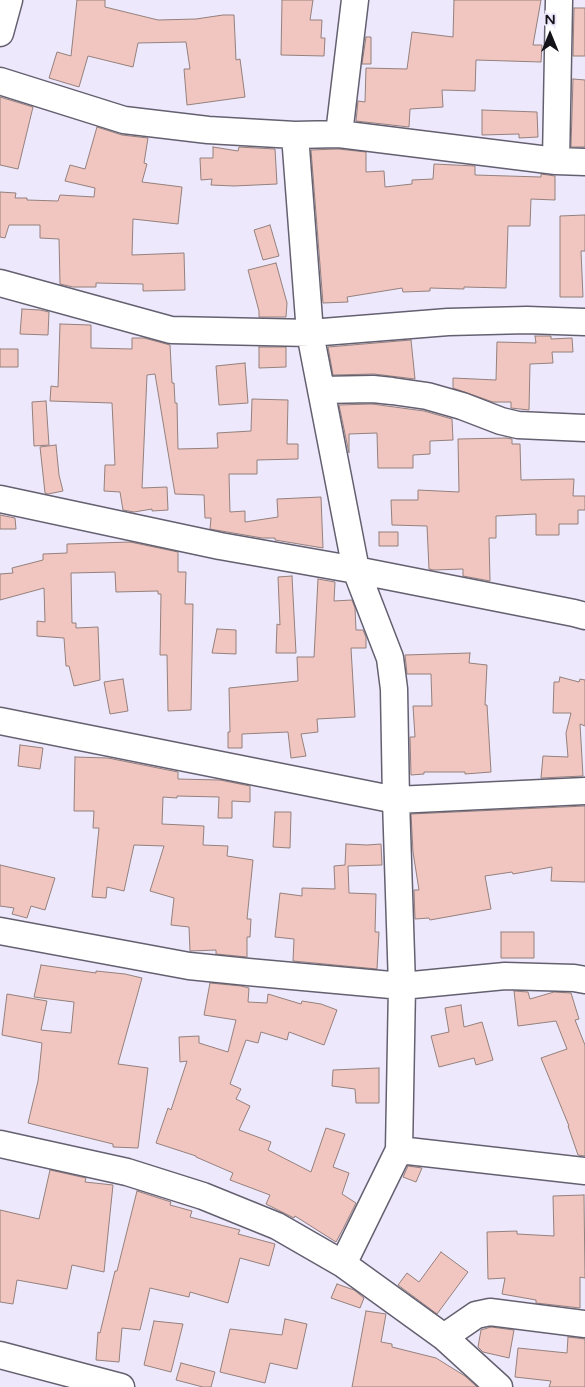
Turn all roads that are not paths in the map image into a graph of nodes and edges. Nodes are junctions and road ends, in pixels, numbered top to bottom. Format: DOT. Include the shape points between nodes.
graph roads {
  1 [pos="9,0"];
  2 [pos="354,0"];
  3 [pos="559,0"];
  4 [pos="0,32"];
  5 [pos="0,81"];
  6 [pos="339,134"];
  7 [pos="294,135"];
  8 [pos="556,161"];
  9 [pos="585,162"];
  10 [pos="0,282"];
  11 [pos="585,322"];
  12 [pos="310,333"];
  13 [pos="321,390"];
  14 [pos="585,428"];
  15 [pos="0,499"];
  16 [pos="356,570"];
  17 [pos="585,616"];
  18 [pos="0,720"];
  19 [pos="585,791"];
  20 [pos="396,800"];
  21 [pos="0,931"];
  22 [pos="585,980"];
  23 [pos="402,986"];
  24 [pos="0,1144"];
  25 [pos="399,1150"];
  26 [pos="585,1171"];
  27 [pos="343,1264"];
  28 [pos="585,1324"];
  29 [pos="444,1338"];
  30 [pos="0,1355"];
  31 [pos="121,1387"];
  32 [pos="499,1387"];
  1 -- 4 [label="street"];
  2 -- 6 [label="street"];
  3 -- 8 [label="street"];
  5 -- 7 [label="street" via="124,120 208,130"];
  6 -- 7 [label="street"];
  6 -- 8 [label="street"];
  7 -- 12 [label="street"];
  8 -- 9 [label="street"];
  10 -- 12 [label="street" via="171,330"];
  11 -- 12 [label="street" via="448,322"];
  12 -- 13 [label="street"];
  13 -- 14 [label="street" via="401,392 436,398 518,425"];
  13 -- 16 [label="street"];
  15 -- 16 [label="street" via="220,546"];
  16 -- 17 [label="street"];
  16 -- 20 [label="street" via="390,658 394,689"];
  18 -- 20 [label="street"];
  19 -- 20 [label="street"];
  20 -- 23 [label="street"];
  21 -- 23 [label="street" via="189,966"];
  22 -- 23 [label="street" via="505,976"];
  23 -- 25 [label="street"];
  24 -- 27 [label="street" via="127,1172 204,1196 277,1226"];
  25 -- 26 [label="street"];
  25 -- 27 [label="street"];
  27 -- 29 [label="street"];
  28 -- 29 [label="street" via="490,1312 476,1315"];
  29 -- 32 [label="street"];
  30 -- 31 [label="street"];
}
